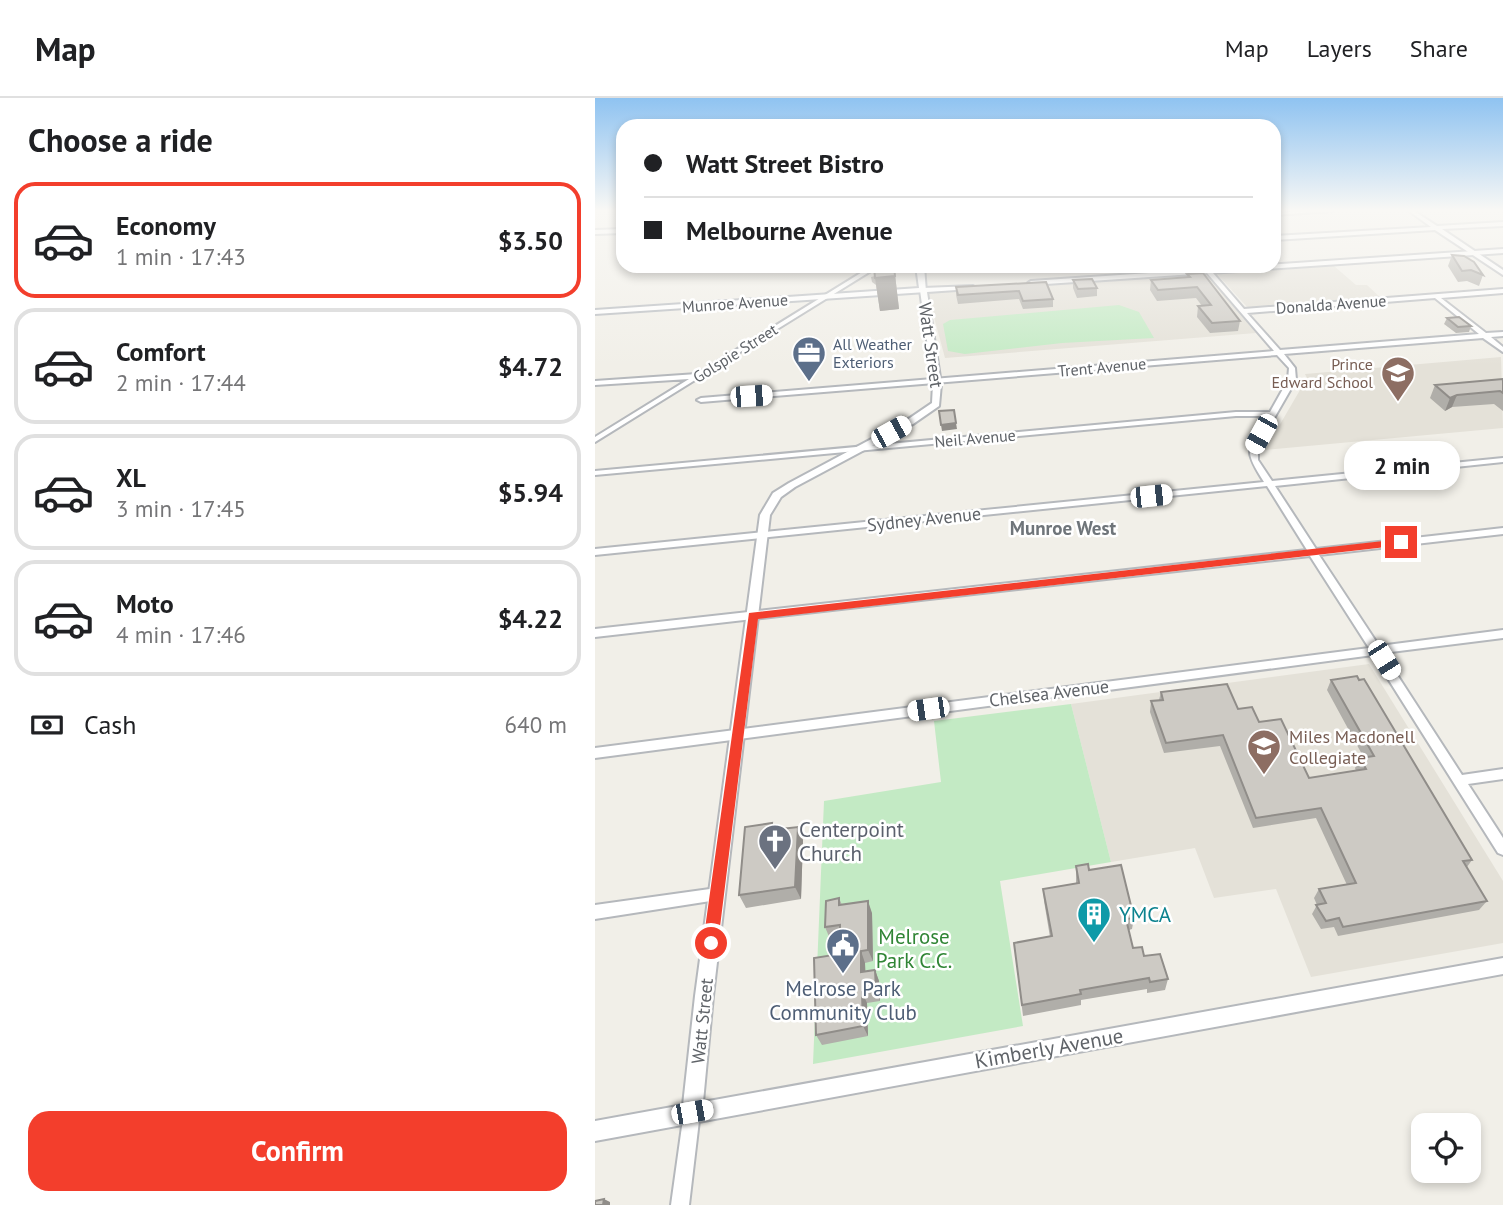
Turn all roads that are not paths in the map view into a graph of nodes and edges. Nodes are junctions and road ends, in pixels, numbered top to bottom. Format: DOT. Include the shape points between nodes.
graph roads {
  1 [pos="1301,263"];
  2 [pos="1487,263"];
  3 [pos="1281,264"];
  4 [pos="865,273"];
  5 [pos="921,273"];
  6 [pos="1149,273"];
  7 [pos="1210,273"];
  8 [pos="1503,273"];
  9 [pos="1023,284"];
  10 [pos="982,286"];
  11 [pos="923,290"];
  12 [pos="1503,291"];
  13 [pos="826,297"];
  14 [pos="1437,297"];
  15 [pos="1243,311"];
  16 [pos="595,312"];
  17 [pos="1503,334"];
  18 [pos="1485,336"];
  19 [pos="1503,350"];
  20 [pos="1279,352"];
  21 [pos="699,375"];
  22 [pos="936,381"];
  23 [pos="595,383"];
  24 [pos="701,400"];
  25 [pos="1271,414"];
  26 [pos="595,440"];
  27 [pos="860,448"];
  28 [pos="1503,460"];
  29 [pos="595,473"];
  30 [pos="1270,484"];
  31 [pos="1503,531"];
  32 [pos="763,535"];
  33 [pos="595,552"];
  34 [pos="1313,552"];
  35 [pos="753,616"];
  36 [pos="595,633"];
  37 [pos="1503,634"];
  38 [pos="1377,650"];
  39 [pos="737,734"];
  40 [pos="595,753"];
  41 [pos="1503,774"];
  42 [pos="1458,781"];
  43 [pos="1503,849"];
  44 [pos="717,894"];
  45 [pos="595,912"];
  46 [pos="1503,966"];
  47 [pos="692,1112"];
  48 [pos="595,1130"];
  49 [pos="680,1205"];
  1 -- 3 [label="street"];
  2 -- 8 [label="street"];
  4 -- 13 [label="street, Golspie Street"];
  5 -- 11 [label="main road, Watt Street"];
  6 -- 9 [label="street"];
  7 -- 15 [label="street"];
  10 -- 11 [label="street, Munroe Avenue"];
  11 -- 13 [label="main road, Munroe Avenue"];
  11 -- 22 [label="street, Watt Street"];
  12 -- 14 [label="street, Donalda Avenue"];
  13 -- 16 [label="main road, Munroe Avenue"];
  13 -- 21 [label="street, Golspie Street"];
  14 -- 15 [label="street, Donalda Avenue"];
  14 -- 18 [label="street"];
  15 -- 20 [label="street"];
  17 -- 18 [label="street, Trent Avenue"];
  18 -- 19 [label="street"];
  18 -- 20 [label="street, Trent Avenue"];
  20 -- 22 [label="street, Trent Avenue"];
  20 -- 25 [label="street" via="1292,368 1293,380"];
  21 -- 23 [label="street"];
  21 -- 26 [label="street, Golspie Street"];
  22 -- 24 [label="street, Trent Avenue"];
  22 -- 27 [label="street, Watt Street" via="938,398 931,409"];
  25 -- 27 [label="street, Neil Avenue"];
  25 -- 30 [label="street" via="1253,455"];
  27 -- 29 [label="street, Neil Avenue"];
  27 -- 32 [label="street, Watt Street" via="777,495 765,515"];
  28 -- 30 [label="street, Sydney Avenue"];
  30 -- 32 [label="street, Sydney Avenue"];
  30 -- 34 [label="street"];
  31 -- 34 [label="street"];
  32 -- 33 [label="street, Sydney Avenue"];
  32 -- 35 [label="street, Watt Street"];
  34 -- 35 [label="street"];
  34 -- 38 [label="street"];
  35 -- 36 [label="street"];
  35 -- 39 [label="street, Watt Street"];
  37 -- 38 [label="street, Chelsea Avenue"];
  38 -- 39 [label="street, Chelsea Avenue"];
  38 -- 42 [label="street"];
  39 -- 40 [label="street, Chelsea Avenue"];
  39 -- 44 [label="street, Watt Street"];
  41 -- 42 [label="street"];
  42 -- 43 [label="street"];
  44 -- 45 [label="street"];
  44 -- 47 [label="street, Watt Street"];
  46 -- 47 [label="street, Kimberly Avenue"];
  47 -- 48 [label="street, Kimberly Avenue"];
  47 -- 49 [label="street, Watt Street"];
}
